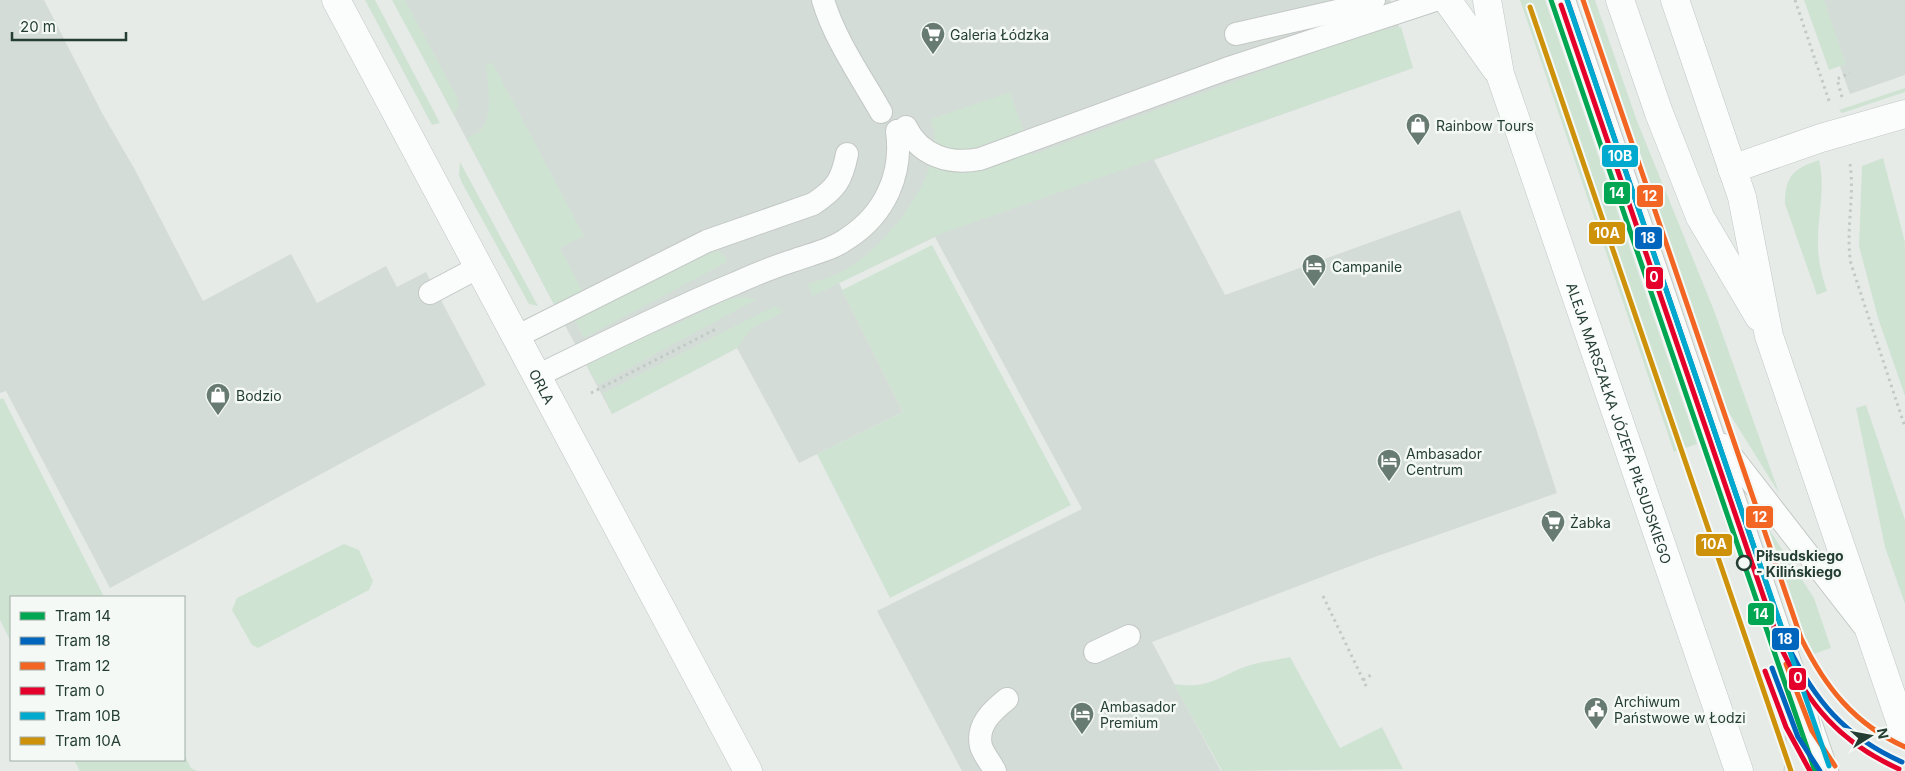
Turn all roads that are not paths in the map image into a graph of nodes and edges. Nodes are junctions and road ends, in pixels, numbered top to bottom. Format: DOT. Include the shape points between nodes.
graph roads {
  1 [pos="336,0"];
  2 [pos="824,0"];
  3 [pos="1374,0"];
  4 [pos="1435,0"];
  5 [pos="1447,0"];
  6 [pos="1487,0"];
  7 [pos="1564,0"];
  8 [pos="1620,0"];
  9 [pos="1675,0"];
  10 [pos="1236,34"];
  11 [pos="1500,74"];
  12 [pos="881,112"];
  13 [pos="1905,114"];
  14 [pos="847,154"];
  15 [pos="1732,169"];
  16 [pos="479,267"];
  17 [pos="430,293"];
  18 [pos="1769,336"];
  19 [pos="516,337"];
  20 [pos="537,376"];
  21 [pos="1711,430"];
  22 [pos="1872,635"];
  23 [pos="1128,636"];
  24 [pos="1095,652"];
  25 [pos="1007,699"];
  26 [pos="1905,735"];
  27 [pos="748,771"];
  28 [pos="995,771"];
  29 [pos="1739,771"];
  30 [pos="1827,771"];
  1 -- 16 [label="main road, ORLA"];
  2 -- 12 [label="lane" via="840,40"];
  3 -- 10 [label="lane"];
  4 -- 20 [label="lane" via="1226,69 980,160 944,159 920,147 901,129 899,161 892,186 881,206 848,238 695,300"];
  5 -- 11 [label="main road, ALEJA MARSZAŁKA JÓZEFA PIŁSUDSKIEGO"];
  6 -- 11 [label="main road, ALEJA MARSZAŁKA JÓZEFA PIŁSUDSKIEGO"];
  7 -- 21 [label="lane"];
  8 -- 18 [label="main road" via="1659,113 1700,216"];
  9 -- 15 [label="main road"];
  11 -- 29 [label="main road, ALEJA MARSZAŁKA JÓZEFA PIŁSUDSKIEGO"];
  13 -- 15 [label="main road" via="1821,138"];
  14 -- 19 [label="lane" via="841,180 828,195 813,204 707,242"];
  15 -- 18 [label="main road" via="1742,197"];
  16 -- 17 [label="lane"];
  16 -- 19 [label="main road, ORLA"];
  18 -- 22 [label="main road"];
  19 -- 20 [label="main road, ORLA"];
  20 -- 27 [label="main road, ORLA"];
  21 -- 22 [label="lane"];
  21 -- 30 [label="lane"];
  22 -- 26 [label="main road"];
  23 -- 24 [label="lane"];
  25 -- 28 [label="lane" via="992,710 984,722 981,736 981,746"];
}
